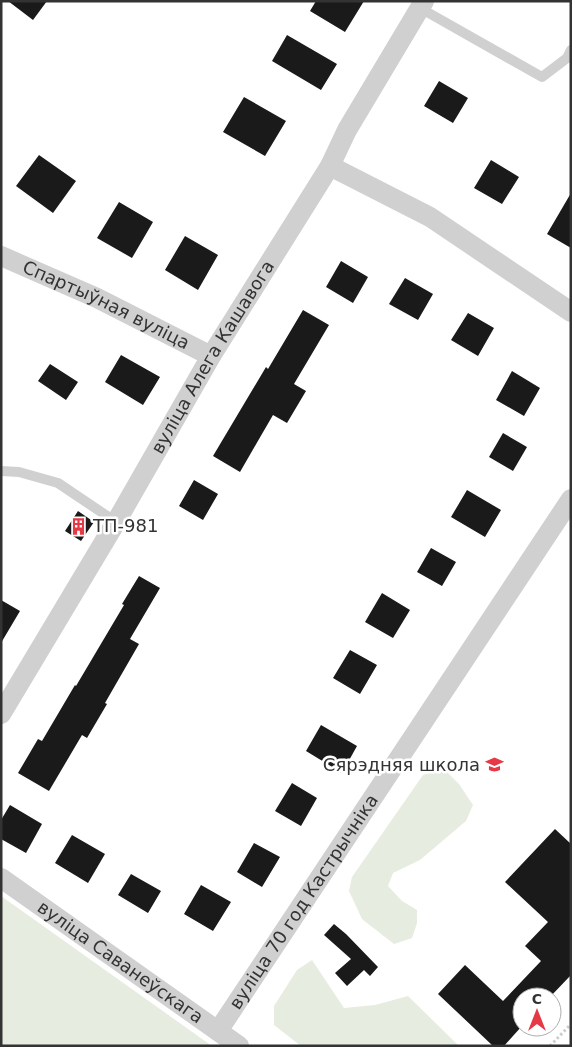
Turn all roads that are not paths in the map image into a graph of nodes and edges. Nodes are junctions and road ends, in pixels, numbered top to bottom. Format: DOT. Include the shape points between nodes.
graph roads {
  1 [pos="422,5"];
  2 [pos="571,50"];
  3 [pos="330,166"];
  4 [pos="1,256"];
  5 [pos="571,312"];
  6 [pos="211,356"];
  7 [pos="1,471"];
  8 [pos="571,499"];
  9 [pos="116,522"];
  10 [pos="1,714"];
  11 [pos="1,878"];
  12 [pos="218,1031"];
  13 [pos="239,1046"];
  1 -- 2 [label="lane" via="542,77 567,58"];
  1 -- 3 [label="street, вуліца Алега Кашавога"];
  3 -- 5 [label="street" via="430,217"];
  3 -- 6 [label="street, вуліца Алега Кашавога"];
  4 -- 6 [label="street, Спартыўная вуліца" via="97,298"];
  6 -- 9 [label="street, вуліца Алега Кашавога"];
  7 -- 9 [label="lane" via="19,472 58,483"];
  8 -- 12 [label="street, вуліца 70 год Кастрычніка"];
  9 -- 10 [label="street, вуліца Алега Кашавога"];
  11 -- 12 [label="street, вуліца Саванеўскага"];
  12 -- 13 [label="street, вуліца Саванеўскага"];
}
